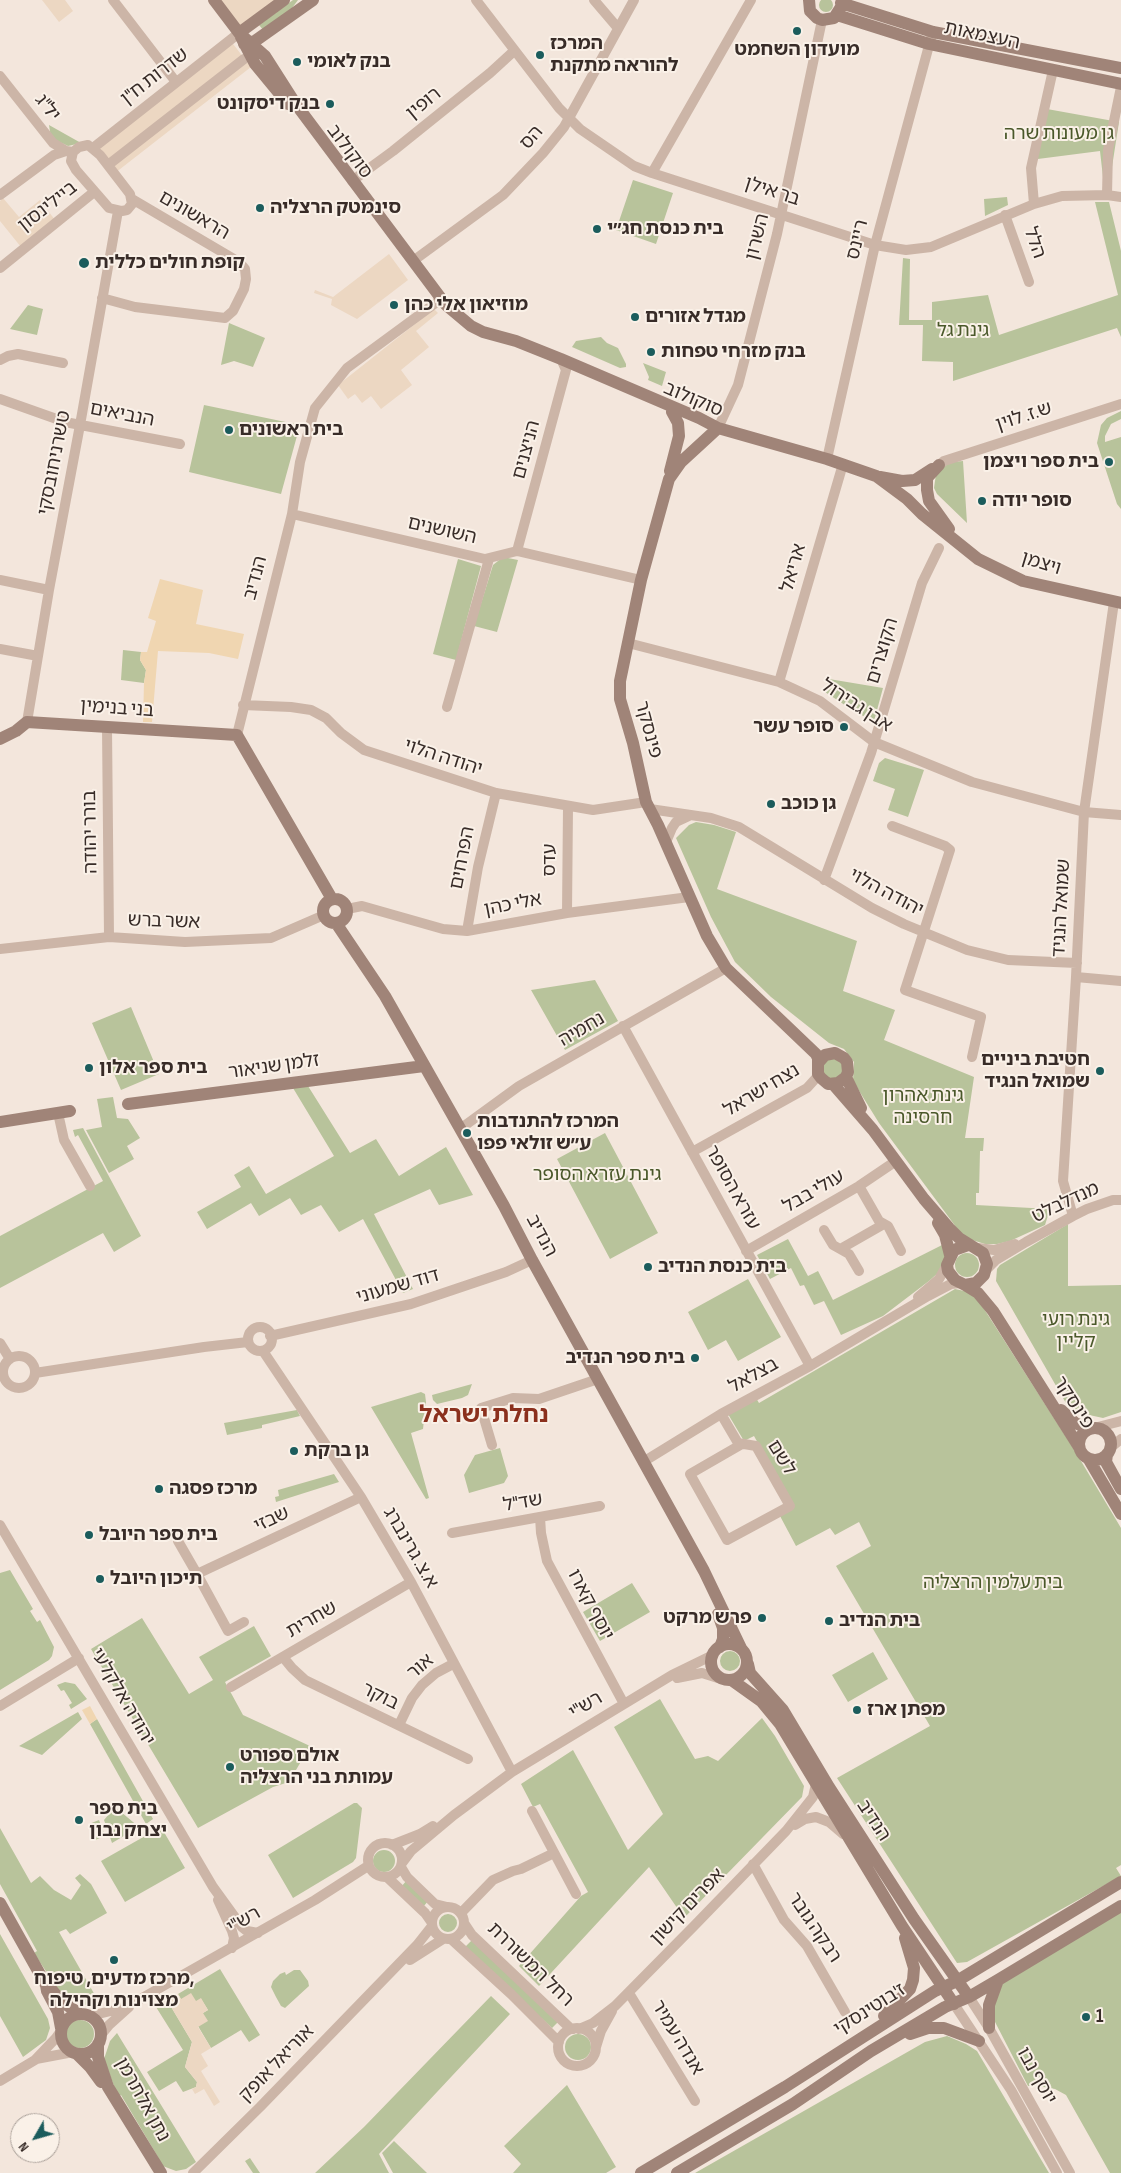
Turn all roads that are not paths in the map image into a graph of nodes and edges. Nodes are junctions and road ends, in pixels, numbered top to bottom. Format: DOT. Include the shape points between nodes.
graph roads {
  1 [pos="113,0"];
  2 [pos="214,0"];
  3 [pos="284,0"];
  4 [pos="302,0"];
  5 [pos="313,0"];
  6 [pos="476,0"];
  7 [pos="594,0"];
  8 [pos="634,0"];
  9 [pos="751,0"];
  10 [pos="808,0"];
  11 [pos="840,6"];
  12 [pos="293,13"];
  13 [pos="822,20"];
  14 [pos="617,27"];
  15 [pos="931,38"];
  16 [pos="248,40"];
  17 [pos="514,51"];
  18 [pos="244,58"];
  19 [pos="1121,68"];
  20 [pos="1053,70"];
  21 [pos="0,76"];
  22 [pos="176,82"];
  23 [pos="1121,85"];
  24 [pos="569,118"];
  25 [pos="93,148"];
  26 [pos="70,151"];
  27 [pos="108,165"];
  28 [pos="652,173"];
  29 [pos="352,181"];
  30 [pos="94,192"];
  31 [pos="0,195"];
  32 [pos="1107,195"];
  33 [pos="1121,196"];
  34 [pos="132,200"];
  35 [pos="1034,204"];
  36 [pos="118,211"];
  37 [pos="782,214"];
  38 [pos="1006,215"];
  39 [pos="875,244"];
  40 [pos="413,261"];
  41 [pos="0,268"];
  42 [pos="1029,282"];
  43 [pos="102,298"];
  44 [pos="439,300"];
  45 [pos="0,360"];
  46 [pos="63,363"];
  47 [pos="563,365"];
  48 [pos="0,400"];
  49 [pos="1121,404"];
  50 [pos="672,412"];
  51 [pos="80,425"];
  52 [pos="717,430"];
  53 [pos="740,436"];
  54 [pos="180,444"];
  55 [pos="827,459"];
  56 [pos="843,464"];
  57 [pos="939,465"];
  58 [pos="876,476"];
  59 [pos="668,479"];
  60 [pos="292,514"];
  61 [pos="958,543"];
  62 [pos="940,548"];
  63 [pos="518,550"];
  64 [pos="484,559"];
  65 [pos="0,580"];
  66 [pos="641,580"];
  67 [pos="48,590"];
  68 [pos="1118,603"];
  69 [pos="628,643"];
  70 [pos="0,649"];
  71 [pos="38,656"];
  72 [pos="779,682"];
  73 [pos="243,705"];
  74 [pos="447,706"];
  75 [pos="27,722"];
  76 [pos="108,727"];
  77 [pos="236,735"];
  78 [pos="0,739"];
  79 [pos="874,742"];
  80 [pos="496,793"];
  81 [pos="648,805"];
  82 [pos="568,807"];
  83 [pos="1084,812"];
  84 [pos="692,815"];
  85 [pos="1121,815"];
  86 [pos="892,826"];
  87 [pos="666,842"];
  88 [pos="824,880"];
  89 [pos="688,897"];
  90 [pos="332,899"];
  91 [pos="347,909"];
  92 [pos="568,913"];
  93 [pos="324,916"];
  94 [pos="336,923"];
  95 [pos="467,931"];
  96 [pos="922,932"];
  97 [pos="109,936"];
  98 [pos="0,949"];
  99 [pos="1076,963"];
  100 [pos="726,968"];
  101 [pos="1076,977"];
  102 [pos="1121,981"];
  103 [pos="785,1023"];
  104 [pos="623,1026"];
  105 [pos="835,1053"];
  106 [pos="972,1057"];
  107 [pos="424,1066"];
  108 [pos="818,1067"];
  109 [pos="846,1077"];
  110 [pos="833,1084"];
  111 [pos="128,1104"];
  112 [pos="64,1112"];
  113 [pos="0,1122"];
  114 [pos="460,1129"];
  115 [pos="873,1130"];
  116 [pos="692,1152"];
  117 [pos="896,1161"];
  118 [pos="90,1186"];
  119 [pos="859,1186"];
  120 [pos="924,1199"];
  121 [pos="1121,1200"];
  122 [pos="1073,1216"];
  123 [pos="884,1224"];
  124 [pos="824,1230"];
  125 [pos="1026,1242"];
  126 [pos="973,1247"];
  127 [pos="842,1248"];
  128 [pos="746,1251"];
  129 [pos="901,1251"];
  130 [pos="532,1260"];
  131 [pos="949,1260"];
  132 [pos="859,1271"];
  133 [pos="986,1271"];
  134 [pos="962,1284"];
  135 [pos="884,1323"];
  136 [pos="270,1336"];
  137 [pos="248,1342"];
  138 [pos="0,1343"];
  139 [pos="263,1351"];
  140 [pos="10,1360"];
  141 [pos="810,1366"];
  142 [pos="35,1373"];
  143 [pos="2,1376"];
  144 [pos="598,1379"];
  145 [pos="721,1414"];
  146 [pos="1121,1421"];
  147 [pos="1092,1428"];
  148 [pos="1121,1439"];
  149 [pos="742,1444"];
  150 [pos="492,1445"];
  151 [pos="1079,1447"];
  152 [pos="1108,1451"];
  153 [pos="1088,1458"];
  154 [pos="644,1462"];
  155 [pos="1121,1489"];
  156 [pos="361,1497"];
  157 [pos="600,1506"];
  158 [pos="1121,1514"];
  159 [pos="540,1517"];
  160 [pos="0,1525"];
  161 [pos="452,1534"];
  162 [pos="178,1541"];
  163 [pos="704,1571"];
  164 [pos="197,1574"];
  165 [pos="411,1582"];
  166 [pos="244,1622"];
  167 [pos="740,1648"];
  168 [pos="716,1651"];
  169 [pos="283,1657"];
  170 [pos="79,1658"];
  171 [pos="453,1664"];
  172 [pos="748,1664"];
  173 [pos="727,1680"];
  174 [pos="664,1681"];
  175 [pos="231,1687"];
  176 [pos="624,1704"];
  177 [pos="0,1706"];
  178 [pos="399,1725"];
  179 [pos="468,1759"];
  180 [pos="512,1772"];
  181 [pos="816,1784"];
  182 [pos="532,1811"];
  183 [pos="454,1815"];
  184 [pos="786,1832"];
  185 [pos="848,1839"];
  186 [pos="392,1844"];
  187 [pos="554,1853"];
  188 [pos="753,1864"];
  189 [pos="402,1865"];
  190 [pos="368,1866"];
  191 [pos="388,1878"];
  192 [pos="1121,1882"];
  193 [pos="213,1887"];
  194 [pos="576,1894"];
  195 [pos="0,1903"];
  196 [pos="1121,1906"];
  197 [pos="448,1907"];
  198 [pos="462,1918"];
  199 [pos="432,1925"];
  200 [pos="902,1926"];
  201 [pos="258,1933"];
  202 [pos="447,1939"];
  203 [pos="232,1948"];
  204 [pos="998,1980"];
  205 [pos="956,1981"];
  206 [pos="379,1983"];
  207 [pos="46,1985"];
  208 [pos="944,1988"];
  209 [pos="629,1993"];
  210 [pos="968,1997"];
  211 [pos="135,2002"];
  212 [pos="954,2004"];
  213 [pos="615,2006"];
  214 [pos="845,2012"];
  215 [pos="85,2015"];
  216 [pos="989,2028"];
  217 [pos="576,2029"];
  218 [pos="61,2030"];
  219 [pos="864,2036"];
  220 [pos="99,2040"];
  221 [pos="979,2041"];
  222 [pos="559,2042"];
  223 [pos="596,2047"];
  224 [pos="871,2051"];
  225 [pos="75,2053"];
  226 [pos="35,2060"];
  227 [pos="0,2081"];
  228 [pos="694,2102"];
  229 [pos="196,2170"];
  230 [pos="159,2172"];
  231 [pos="182,2173"];
  232 [pos="641,2173"];
  233 [pos="677,2173"];
  234 [pos="1057,2173"];
  235 [pos="1070,2173"];
  1 -- 22 [label="street"];
  2 -- 16 [label="street, סוקולוב"];
  3 -- 16 [label="street"];
  4 -- 12 [label="street"];
  5 -- 12 [label="street"];
  6 -- 17 [label="street, בר אילן"];
  7 -- 14 [label="street"];
  8 -- 14 [label="street, הס"];
  9 -- 28 [label="street"];
  10 -- 13 [label="street" via="810,11"];
  11 -- 13 [label="street" via="830,19"];
  11 -- 15 [label="street, העצמאות"];
  12 -- 16 [label="street"];
  13 -- 37 [label="street, השרון"];
  14 -- 24 [label="street, הס"];
  15 -- 19 [label="street, העצמאות"];
  15 -- 20 [label="street, העצמאות"];
  15 -- 39 [label="street, ריינס"];
  16 -- 22 [label="street, שדרות ח\"ן"];
  16 -- 29 [label="street, סוקולוב" via="265,56"];
  16 -- 44 [label="street, סוקולוב" via="255,64"];
  17 -- 24 [label="street, בר אילן"];
  17 -- 29 [label="street, רופין" via="400,146"];
  18 -- 27 [label="street"];
  20 -- 23 [label="street, העצמאות"];
  20 -- 35 [label="street" via="1031,168"];
  21 -- 26 [label="street, יל\"ג" via="53,143"];
  22 -- 25 [label="street, שדרות ח\"ן"];
  23 -- 32 [label="street" via="1108,150"];
  24 -- 28 [label="street, בר אילן" via="610,151"];
  24 -- 40 [label="street, הס" via="543,154 503,195"];
  25 -- 26 [label="street" via="82,146"];
  25 -- 27 [label="street"];
  26 -- 30 [label="street" via="71,161"];
  26 -- 31 [label="street" via="54,155"];
  27 -- 34 [label="street" via="126,186"];
  28 -- 37 [label="street, בר אילן"];
  29 -- 40 [label="street, סוקולוב"];
  30 -- 36 [label="street" via="109,208"];
  30 -- 41 [label="street, ביילינסון"];
  32 -- 33 [label="street, בר אילן"];
  32 -- 35 [label="street, בר אילן" via="1062,196"];
  34 -- 36 [label="street" via="130,208"];
  34 -- 43 [label="street, הראשונים" via="239,262 245,269 246,278 233,311 225,318 135,307"];
  35 -- 38 [label="street, בר אילן"];
  36 -- 43 [label="street, טשרניחובסקי"];
  37 -- 39 [label="street, בר אילן"];
  37 -- 52 [label="street, השרון" via="738,385"];
  38 -- 39 [label="street, בר אילן" via="931,247 906,250"];
  38 -- 42 [label="street, הלל"];
  39 -- 55 [label="street, ריינס"];
  40 -- 44 [label="street, סוקולוב"];
  43 -- 51 [label="street, טשרניחובסקי"];
  44 -- 47 [label="street, סוקולוב" via="462,324 489,341"];
  44 -- 60 [label="street, הנדיב" via="347,368 315,408 300,462"];
  45 -- 46 [label="street" via="18,354"];
  47 -- 50 [label="street, סוקולוב"];
  47 -- 52 [label="street, סוקולוב" via="699,418"];
  47 -- 63 [label="street, הניצנים"];
  48 -- 51 [label="street, הנביאים"];
  49 -- 57 [label="street, ש.ז. לוין"];
  50 -- 52 [label="street, סוקולוב"];
  50 -- 59 [label="street" via="678,423 679,436"];
  51 -- 54 [label="street, הנביאים"];
  51 -- 67 [label="street, טשרניחובסקי"];
  52 -- 53 [label="street, סוקולוב"];
  52 -- 59 [label="street, פינסקר" via="681,462"];
  53 -- 55 [label="street, ויצמן"];
  55 -- 56 [label="street, ויצמן"];
  56 -- 58 [label="street, ויצמן"];
  56 -- 72 [label="street, אריאל"];
  57 -- 58 [label="street, ויצמן" via="915,480"];
  57 -- 61 [label="street, ויצמן" via="927,478 929,501"];
  58 -- 61 [label="street, ויצמן"];
  59 -- 66 [label="street, פינסקר"];
  60 -- 64 [label="street, השושנים"];
  60 -- 73 [label="street, הנדיב"];
  61 -- 68 [label="street, ויצמן" via="978,559 1023,581"];
  62 -- 79 [label="street, הקוצרים" via="922,583"];
  63 -- 64 [label="street, השושנים"];
  63 -- 66 [label="street"];
  64 -- 74 [label="street"];
  65 -- 67 [label="street"];
  66 -- 69 [label="street, פינסקר"];
  67 -- 71 [label="street, טשרניחובסקי"];
  68 -- 83 [label="street, שמואל הנגיד"];
  69 -- 72 [label="street, אבן גבירול"];
  69 -- 81 [label="street, פינסקר" via="620,681 620,699"];
  70 -- 71 [label="street"];
  71 -- 75 [label="street, טשרניחובסקי"];
  72 -- 79 [label="street, אבן גבירול" via="820,701"];
  73 -- 77 [label="street, הנדיב"];
  73 -- 80 [label="street, יהודה הלוי" via="311,710 326,718 364,750"];
  75 -- 76 [label="street, בני בנימין"];
  75 -- 78 [label="street"];
  76 -- 77 [label="street, בני בנימין"];
  76 -- 97 [label="street, בורר יהודה"];
  77 -- 90 [label="street"];
  79 -- 83 [label="street, אבן גבירול" via="972,782"];
  79 -- 88 [label="street, הקוצרים"];
  80 -- 82 [label="street, יהודה הלוי"];
  80 -- 95 [label="street, הפרחים"];
  81 -- 82 [label="street, יהודה הלוי" via="593,810"];
  81 -- 84 [label="street, יהודה הלוי"];
  81 -- 87 [label="street, פינסקר"];
  82 -- 92 [label="street, עדס"];
  83 -- 85 [label="street, אבן גבירול"];
  83 -- 99 [label="street, שמואל הנגיד"];
  84 -- 87 [label="street" via="676,822"];
  84 -- 88 [label="street, יהודה הלוי" via="740,827"];
  86 -- 96 [label="street" via="950,850"];
  87 -- 89 [label="street, פינסקר"];
  88 -- 96 [label="street, יהודה הלוי"];
  89 -- 92 [label="street, אלי כהן"];
  89 -- 100 [label="street, פינסקר"];
  90 -- 91 [label="street" via="341,901"];
  90 -- 93 [label="street" via="324,906"];
  91 -- 94 [label="street" via="344,918"];
  91 -- 95 [label="street, אלי כהן" via="362,906 443,928"];
  92 -- 95 [label="street, אלי כהן"];
  93 -- 94 [label="street"];
  93 -- 97 [label="street, אשר ברש" via="271,938 185,942"];
  94 -- 107 [label="street, הנדיב" via="385,996"];
  96 -- 99 [label="street, יהודה הלוי" via="967,950 1008,960"];
  96 -- 106 [label="street" via="905,990 981,1017"];
  97 -- 98 [label="street, אשר ברש"];
  99 -- 101 [label="street, שמואל הנגיד"];
  100 -- 103 [label="street, פינסקר"];
  100 -- 104 [label="street, נחמיה"];
  101 -- 102 [label="street"];
  101 -- 122 [label="street, שמואל הנגיד" via="1063,1182"];
  103 -- 105 [label="street, פינסקר"];
  103 -- 108 [label="street, פינסקר" via="816,1054"];
  104 -- 114 [label="street, נחמיה" via="520,1086"];
  104 -- 116 [label="street, עזרא הסופר"];
  105 -- 108 [label="street" via="824,1055"];
  105 -- 109 [label="street" via="847,1062"];
  107 -- 111 [label="street, זלמן שניאור"];
  107 -- 114 [label="street, הנדיב"];
  108 -- 110 [label="street" via="824,1082"];
  108 -- 116 [label="street, נצח ישראל" via="817,1077 807,1088"];
  109 -- 110 [label="street"];
  109 -- 115 [label="street"];
  110 -- 115 [label="street"];
  112 -- 113 [label="street"];
  112 -- 118 [label="street" via="64,1140"];
  114 -- 130 [label="street, הנדיב"];
  115 -- 117 [label="street"];
  116 -- 128 [label="street, עזרא הסופר"];
  117 -- 119 [label="street, עולי בבל"];
  117 -- 120 [label="street"];
  119 -- 123 [label="street" via="879,1221"];
  119 -- 128 [label="street, עולי בבל"];
  120 -- 126 [label="street" via="949,1228"];
  120 -- 131 [label="street" via="945,1235"];
  121 -- 122 [label="street, מנדלבלט"];
  122 -- 125 [label="street, מנדלבלט"];
  123 -- 127 [label="street"];
  123 -- 129 [label="street"];
  124 -- 127 [label="street" via="833,1245"];
  125 -- 126 [label="street, מנדלבלט" via="994,1250"];
  125 -- 133 [label="street, מנדלבלט" via="996,1260"];
  126 -- 131 [label="street" via="958,1247"];
  126 -- 133 [label="street" via="986,1258"];
  127 -- 132 [label="street" via="850,1254"];
  128 -- 141 [label="street, עזרא הסופר"];
  130 -- 136 [label="street, דוד שמעוני" via="411,1304"];
  130 -- 144 [label="street, הנדיב"];
  131 -- 134 [label="street" via="951,1276"];
  131 -- 135 [label="street, בצלאל" via="939,1279"];
  133 -- 134 [label="street" via="976,1282"];
  133 -- 147 [label="street, פינסקר" via="986,1288 1062,1411 1075,1423"];
  134 -- 135 [label="street, בצלאל" via="946,1286"];
  134 -- 151 [label="street, פינסקר" via="978,1293 993,1311"];
  135 -- 141 [label="street, בצלאל"];
  136 -- 137 [label="street" via="265,1329 257,1328 251,1332"];
  136 -- 139 [label="street" via="270,1344"];
  137 -- 139 [label="street" via="254,1350"];
  137 -- 142 [label="street"];
  138 -- 140 [label="street"];
  139 -- 156 [label="street, א.צ. גרינברג"];
  140 -- 142 [label="street" via="18,1356 28,1359"];
  140 -- 143 [label="street" via="5,1364"];
  141 -- 145 [label="street, בצלאל"];
  142 -- 143 [label="street" via="32,1383 22,1388 12,1387"];
  144 -- 150 [label="street" via="540,1399 513,1398 481,1408"];
  144 -- 154 [label="street, הנדיב"];
  145 -- 149 [label="street, לשם" via="734,1438"];
  145 -- 154 [label="street, בצלאל"];
  146 -- 147 [label="street"];
  147 -- 151 [label="street" via="1080,1438"];
  147 -- 152 [label="street" via="1107,1434 1110,1439"];
  148 -- 152 [label="street"];
  149 -- 149 [label="street, לשם" via="756,1446 790,1506 727,1540 690,1474"];
  151 -- 153 [label="street"];
  152 -- 153 [label="street" via="1098,1459"];
  152 -- 155 [label="street" via="1106,1462"];
  153 -- 158 [label="street, פינסקר"];
  154 -- 163 [label="street, הנדיב"];
  156 -- 164 [label="street, שבזי"];
  156 -- 165 [label="street, א.צ. גרינברג"];
  157 -- 159 [label="street, שד\"ל"];
  159 -- 161 [label="street, שד\"ל"];
  159 -- 176 [label="street, יוסף קארו" via="547,1561"];
  160 -- 170 [label="street, יהודה אלקלעי"];
  162 -- 164 [label="street"];
  163 -- 167 [label="street, הנדיב"];
  163 -- 168 [label="street, הנדיב" via="709,1595 723,1628 724,1639"];
  164 -- 166 [label="street" via="228,1631"];
  165 -- 169 [label="street, שחרית"];
  165 -- 171 [label="street, א.צ. גרינברג"];
  167 -- 168 [label="street" via="731,1644"];
  167 -- 172 [label="street" via="746,1654"];
  168 -- 173 [label="street" via="711,1666 717,1676"];
  168 -- 174 [label="street, רש\"י"];
  169 -- 175 [label="street, שחרית"];
  169 -- 178 [label="street, בוקר" via="305,1680"];
  170 -- 177 [label="street"];
  170 -- 193 [label="street, יהודה אלקלעי"];
  171 -- 178 [label="street, אור" via="422,1685"];
  171 -- 180 [label="street, א.צ. גרינברג"];
  172 -- 173 [label="street" via="744,1673"];
  172 -- 205 [label="street, הנדיב" via="750,1673 783,1710 829,1787"];
  173 -- 174 [label="street, רש\"י" via="702,1673"];
  173 -- 181 [label="street, הנדיב" via="769,1709"];
  174 -- 176 [label="street, רש\"י"];
  176 -- 180 [label="street, רש\"י"];
  178 -- 179 [label="street, בוקר"];
  180 -- 183 [label="street, רש\"י"];
  181 -- 184 [label="street, אפרים קישון" via="813,1797"];
  181 -- 185 [label="street, הנדיב"];
  182 -- 187 [label="street"];
  183 -- 186 [label="street, רש\"י" via="420,1834"];
  183 -- 189 [label="street, רש\"י" via="411,1851"];
  184 -- 185 [label="street, אפרים קישון" via="805,1819 816,1817 834,1826"];
  184 -- 188 [label="street, אפרים קישון"];
  185 -- 200 [label="street, הנדיב"];
  186 -- 189 [label="street" via="400,1852"];
  186 -- 190 [label="street" via="381,1843 372,1848"];
  187 -- 194 [label="street"];
  187 -- 198 [label="street" via="493,1880"];
  188 -- 209 [label="street, אפרים קישון"];
  188 -- 214 [label="street, רבקה גובר" via="784,1920 807,1946"];
  189 -- 191 [label="street" via="396,1874"];
  189 -- 197 [label="street" via="407,1877 435,1904"];
  190 -- 191 [label="street" via="375,1875"];
  190 -- 201 [label="street, רש\"י"];
  191 -- 199 [label="street" via="425,1913"];
  192 -- 205 [label="street, ז'בוטינסקי"];
  193 -- 201 [label="street, יהודה אלקלעי" via="247,1931"];
  193 -- 203 [label="street, יהודה אלקלעי" via="234,1938"];
  195 -- 207 [label="street"];
  196 -- 204 [label="street, ז'בוטינסקי"];
  197 -- 198 [label="street" via="455,1908"];
  197 -- 199 [label="street" via="436,1912"];
  198 -- 202 [label="street" via="460,1934"];
  198 -- 217 [label="street, רחל המשוררת" via="472,1935 570,2028"];
  199 -- 202 [label="street" via="435,1933"];
  199 -- 206 [label="street, אוריאל אופק"];
  200 -- 208 [label="street, הנדיב"];
  200 -- 219 [label="street" via="914,1968 910,1989"];
  201 -- 203 [label="street, רש\"י"];
  202 -- 206 [label="street, אוריאל אופק" via="422,1950"];
  202 -- 222 [label="street, רחל המשוררת" via="511,1994"];
  203 -- 211 [label="street, רש\"י"];
  204 -- 210 [label="street, ז'בוטינסקי"];
  204 -- 216 [label="street" via="989,2005"];
  205 -- 208 [label="street, ז'בוטינסקי"];
  205 -- 210 [label="street, הנדיב"];
  206 -- 229 [label="street, אוריאל אופק"];
  207 -- 215 [label="street" via="74,2011"];
  207 -- 218 [label="street" via="58,2012"];
  208 -- 212 [label="street, הנדיב"];
  208 -- 219 [label="street, ז'בוטינסקי"];
  209 -- 213 [label="street, אפרים קישון"];
  209 -- 228 [label="street, אנדה עמיר"];
  210 -- 212 [label="street, ז'בוטינסקי"];
  210 -- 216 [label="street, יוסף נבו"];
  211 -- 215 [label="street, רש\"י" via="115,2010"];
  211 -- 220 [label="street, רש\"י" via="109,2025"];
  212 -- 221 [label="street, יוסף נבו"];
  212 -- 224 [label="street, ז'בוטינסקי"];
  213 -- 217 [label="street, אפרים קישון"];
  213 -- 223 [label="street, אפרים קישון"];
  215 -- 218 [label="street" via="70,2016"];
  215 -- 220 [label="street" via="98,2024"];
  216 -- 235 [label="street, יוסף נבו"];
  217 -- 222 [label="street" via="563,2034"];
  217 -- 223 [label="street" via="590,2034"];
  218 -- 225 [label="street" via="63,2044"];
  218 -- 226 [label="street"];
  219 -- 232 [label="street, ז'בוטינסקי"];
  220 -- 225 [label="street" via="87,2053"];
  220 -- 230 [label="street, נתן אלתרמן" via="98,2057 108,2087"];
  221 -- 224 [label="street" via="944,2028 928,2028"];
  221 -- 234 [label="street, יוסף נבו" via="1011,2090"];
  222 -- 223 [label="street" via="560,2056 575,2066 588,2062"];
  224 -- 233 [label="street, ז'בוטינסקי" via="794,2104"];
  225 -- 226 [label="street"];
  225 -- 230 [label="street, נתן אלתרמן" via="96,2076"];
  226 -- 227 [label="street"];
  229 -- 231 [label="street, אוריאל אופק"];
}
